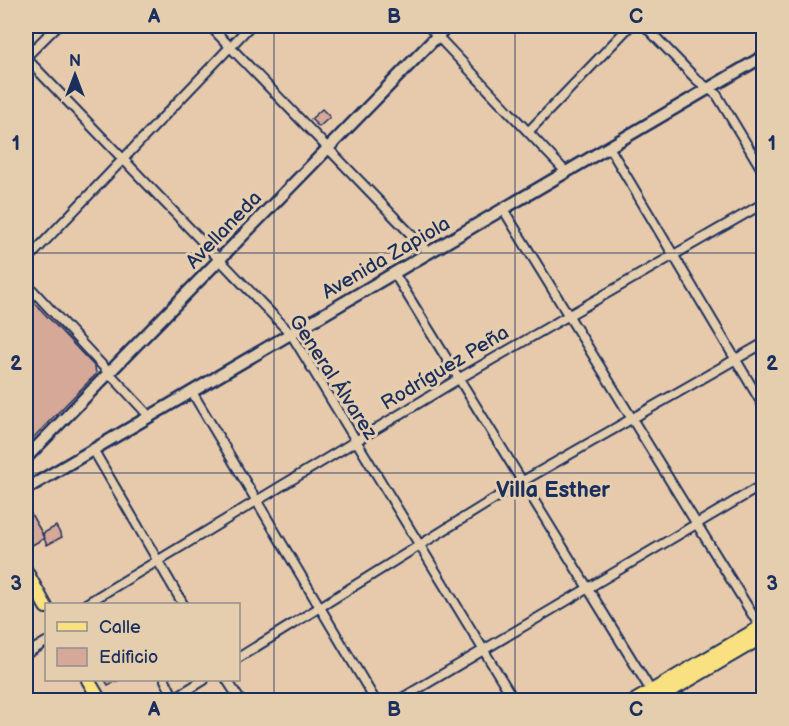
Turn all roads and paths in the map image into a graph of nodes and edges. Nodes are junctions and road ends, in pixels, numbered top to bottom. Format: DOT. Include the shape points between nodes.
graph roads {
  1 [pos="57,26"];
  2 [pos="210,26"];
  3 [pos="250,26"];
  4 [pos="428,26"];
  5 [pos="447,26"];
  6 [pos="630,26"];
  7 [pos="645,26"];
  8 [pos="438,36"];
  9 [pos="230,46"];
  10 [pos="764,56"];
  11 [pos="26,58"];
  12 [pos="708,88"];
  13 [pos="529,131"];
  14 [pos="609,147"];
  15 [pos="328,148"];
  16 [pos="123,159"];
  17 [pos="566,172"];
  18 [pos="764,173"];
  19 [pos="764,202"];
  20 [pos="503,209"];
  21 [pos="429,253"];
  22 [pos="673,255"];
  23 [pos="220,260"];
  24 [pos="26,261"];
  25 [pos="394,273"];
  26 [pos="26,283"];
  27 [pos="568,315"];
  28 [pos="291,334"];
  29 [pos="764,344"];
  30 [pos="735,360"];
  31 [pos="110,372"];
  32 [pos="460,378"];
  33 [pos="192,392"];
  34 [pos="764,407"];
  35 [pos="150,417"];
  36 [pos="630,418"];
  37 [pos="355,441"];
  38 [pos="94,450"];
  39 [pos="26,458"];
  40 [pos="523,482"];
  41 [pos="764,484"];
  42 [pos="26,489"];
  43 [pos="255,501"];
  44 [pos="695,524"];
  45 [pos="418,545"];
  46 [pos="157,560"];
  47 [pos="26,571"];
  48 [pos="587,587"];
  49 [pos="88,603"];
  50 [pos="182,603"];
  51 [pos="45,605"];
  52 [pos="319,607"];
  53 [pos="763,630"];
  54 [pos="45,643"];
  55 [pos="483,649"];
  56 [pos="26,654"];
  57 [pos="240,657"];
  58 [pos="89,681"];
  59 [pos="165,681"];
  60 [pos="202,681"];
  61 [pos="228,681"];
  62 [pos="655,698"];
  63 [pos="173,699"];
  64 [pos="100,700"];
  65 [pos="240,700"];
  66 [pos="375,700"];
  67 [pos="399,700"];
  68 [pos="514,700"];
  69 [pos="636,700"];
  1 -- 11 [label="street"];
  2 -- 9 [label="street"];
  3 -- 9 [label="street"];
  4 -- 8 [label="street"];
  5 -- 8 [label="main road, Avellaneda"];
  6 -- 13 [label="street"];
  7 -- 12 [label="street"];
  8 -- 13 [label="street"];
  8 -- 15 [label="main road, Avellaneda"];
  9 -- 15 [label="street"];
  9 -- 16 [label="street"];
  10 -- 12 [label="main road, Avenida Zapiola"];
  11 -- 16 [label="street, General Álvarez"];
  12 -- 14 [label="main road, Avenida Zapiola"];
  12 -- 18 [label="street" via="719,99"];
  13 -- 17 [label="street"];
  14 -- 17 [label="main road, Avenida Zapiola"];
  14 -- 22 [label="street"];
  15 -- 21 [label="street"];
  15 -- 23 [label="main road, Avellaneda"];
  16 -- 23 [label="street, General Álvarez"];
  16 -- 24 [label="street"];
  17 -- 20 [label="main road, Avenida Zapiola"];
  19 -- 22 [label="street, Rodríguez Peña"];
  20 -- 21 [label="main road, Avenida Zapiola"];
  20 -- 27 [label="street"];
  21 -- 25 [label="main road, Avenida Zapiola"];
  22 -- 27 [label="street, Rodríguez Peña"];
  22 -- 30 [label="street"];
  23 -- 28 [label="street, General Álvarez"];
  23 -- 31 [label="main road, Avellaneda"];
  25 -- 28 [label="main road, Avenida Zapiola"];
  25 -- 32 [label="street"];
  26 -- 31 [label="street"];
  27 -- 32 [label="street, Rodríguez Peña"];
  27 -- 36 [label="street"];
  28 -- 33 [label="main road, Avenida Zapiola"];
  28 -- 37 [label="street, General Álvarez"];
  29 -- 30 [label="street"];
  30 -- 34 [label="street"];
  30 -- 36 [label="street"];
  31 -- 35 [label="street"];
  31 -- 39 [label="main road, Avellaneda"];
  32 -- 37 [label="street, Rodríguez Peña"];
  32 -- 40 [label="street"];
  33 -- 35 [label="main road, Avenida Zapiola"];
  33 -- 43 [label="street"];
  35 -- 38 [label="main road, Avenida Zapiola"];
  36 -- 40 [label="street"];
  36 -- 44 [label="street"];
  37 -- 43 [label="street, Rodríguez Peña"];
  37 -- 45 [label="street, General Álvarez"];
  38 -- 42 [label="main road, Avenida Zapiola"];
  38 -- 46 [label="street"];
  40 -- 45 [label="street"];
  40 -- 48 [label="street"];
  41 -- 44 [label="street"];
  43 -- 46 [label="street, Rodríguez Peña"];
  43 -- 52 [label="street"];
  44 -- 48 [label="street"];
  44 -- 53 [label="street"];
  45 -- 52 [label="street"];
  45 -- 55 [label="street, General Álvarez"];
  46 -- 49 [label="street, Rodríguez Peña"];
  46 -- 50 [label="street"];
  47 -- 51 [label="main road"];
  48 -- 55 [label="street"];
  48 -- 62 [label="street"];
  52 -- 57 [label="street"];
  52 -- 66 [label="street"];
  53 -- 62 [label="main road"];
  54 -- 56 [label="street"];
  55 -- 67 [label="street"];
  55 -- 68 [label="street, General Álvarez"];
  58 -- 64 [label="main road"];
  59 -- 63 [label="street"];
  60 -- 63 [label="street"];
  61 -- 65 [label="street"];
  62 -- 69 [label="main road"];
}
